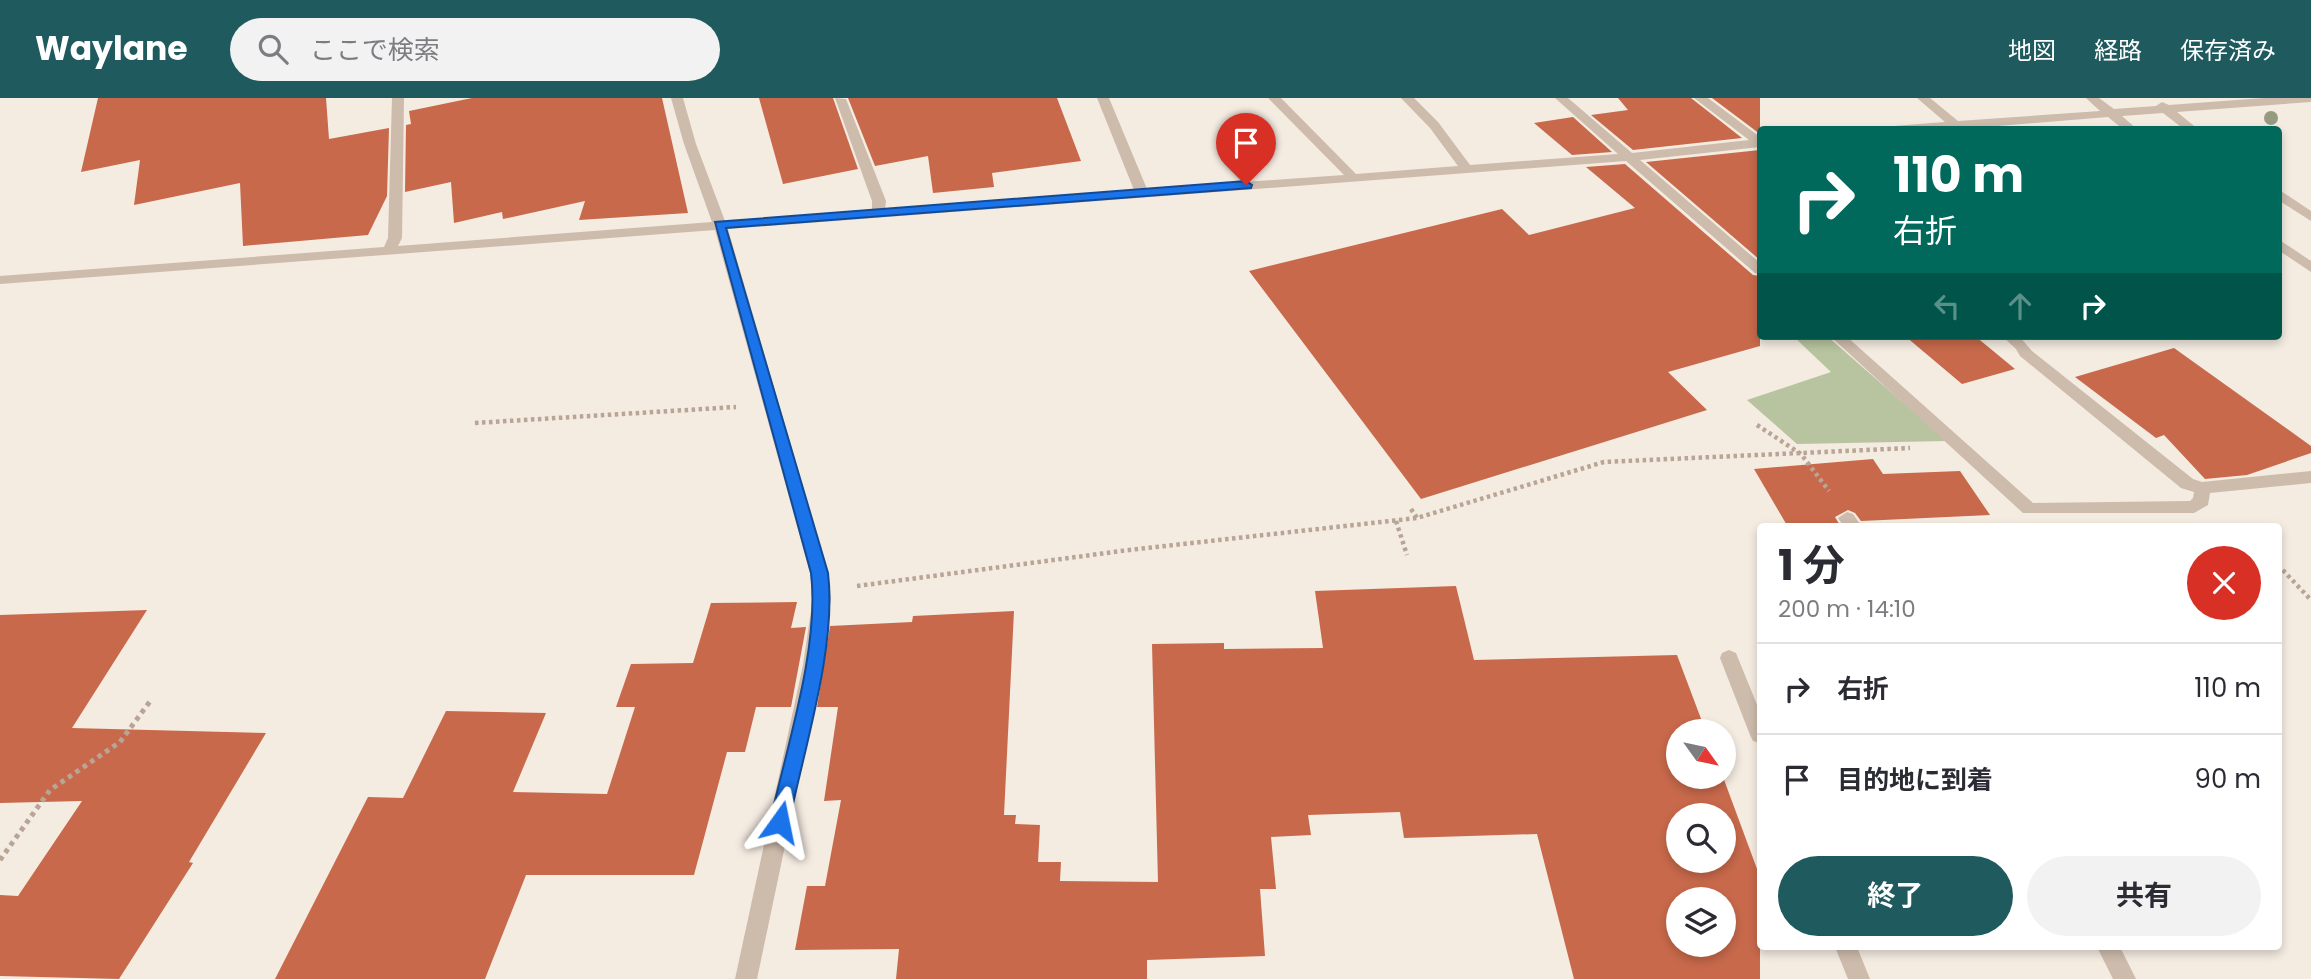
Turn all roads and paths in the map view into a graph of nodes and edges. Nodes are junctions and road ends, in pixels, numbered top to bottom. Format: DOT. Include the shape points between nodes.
graph roads {
  1 [pos="398,98"];
  2 [pos="677,98"];
  3 [pos="1102,98"];
  4 [pos="1274,98"];
  5 [pos="1407,98"];
  6 [pos="1561,98"];
  7 [pos="1700,98"];
  8 [pos="1923,98"];
  9 [pos="2091,98"];
  10 [pos="2150,98"];
  11 [pos="2311,98"];
  12 [pos="839,99"];
  13 [pos="2164,109"];
  14 [pos="2110,113"];
  15 [pos="1954,124"];
  16 [pos="1934,126"];
  17 [pos="2127,126"];
  18 [pos="2187,126"];
  19 [pos="1757,141"];
  20 [pos="1757,143"];
  21 [pos="1630,157"];
  22 [pos="1465,168"];
  23 [pos="1351,176"];
  24 [pos="1142,193"];
  25 [pos="2282,196"];
  26 [pos="878,213"];
  27 [pos="2311,217"];
  28 [pos="719,225"];
  29 [pos="2282,246"];
  30 [pos="389,250"];
  31 [pos="1757,267"];
  32 [pos="2311,268"];
  33 [pos="0,281"];
  34 [pos="1842,340"];
  35 [pos="2014,340"];
  36 [pos="769,400"];
  37 [pos="475,423"];
  38 [pos="1757,425"];
  39 [pos="1967,451"];
  40 [pos="1801,454"];
  41 [pos="2311,477"];
  42 [pos="2202,488"];
  43 [pos="1411,509"];
  44 [pos="2029,509"];
  45 [pos="1417,518"];
  46 [pos="1396,521"];
  47 [pos="1850,523"];
  48 [pos="2033,523"];
  49 [pos="1407,555"];
  50 [pos="2282,569"];
  51 [pos="822,590"];
  52 [pos="2311,600"];
  53 [pos="1729,658"];
  54 [pos="151,700"];
  55 [pos="1757,728"];
  56 [pos="0,860"];
  57 [pos="1847,950"];
  58 [pos="2110,950"];
  59 [pos="746,979"];
  60 [pos="1859,979"];
  61 [pos="2125,979"];
  1 -- 30 [label="street" via="395,238"];
  2 -- 28 [label="street"];
  3 -- 24 [label="street"];
  4 -- 23 [label="street"];
  5 -- 22 [label="street"];
  6 -- 21 [label="street"];
  7 -- 19 [label="street"];
  8 -- 15 [label="street"];
  9 -- 14 [label="street"];
  10 -- 13 [label="street"];
  11 -- 13 [label="street"];
  12 -- 26 [label="street" via="879,201"];
  13 -- 14 [label="street"];
  13 -- 18 [label="street"];
  14 -- 15 [label="street"];
  14 -- 17 [label="street"];
  15 -- 16 [label="street"];
  20 -- 21 [label="street"];
  21 -- 22 [label="street"];
  21 -- 31 [label="street"];
  22 -- 23 [label="street"];
  23 -- 24 [label="street"];
  24 -- 26 [label="street"];
  25 -- 27 [label="street"];
  26 -- 28 [label="street"];
  28 -- 30 [label="street"];
  28 -- 36 [label="street"];
  29 -- 32 [label="street"];
  30 -- 33 [label="street"];
  34 -- 39 [label="street"];
  35 -- 42 [label="street" via="2025,354 2165,467 2187,484"];
  36 -- 37 [label="path" via="746,406"];
  36 -- 51 [label="street"];
  38 -- 40 [label="path"];
  39 -- 40 [label="path" via="1836,449"];
  39 -- 44 [label="street"];
  40 -- 45 [label="path" via="1604,462"];
  40 -- 47 [label="path"];
  41 -- 42 [label="street"];
  42 -- 44 [label="street" via="2202,501 2194,508"];
  43 -- 45 [label="path"];
  44 -- 48 [label="street"];
  45 -- 46 [label="path"];
  46 -- 49 [label="path"];
  46 -- 51 [label="path"];
  50 -- 52 [label="path"];
  51 -- 59 [label="street" via="813,665"];
  53 -- 55 [label="street"];
  54 -- 56 [label="path" via="120,743 50,790"];
  57 -- 60 [label="street"];
  58 -- 61 [label="street"];
}
